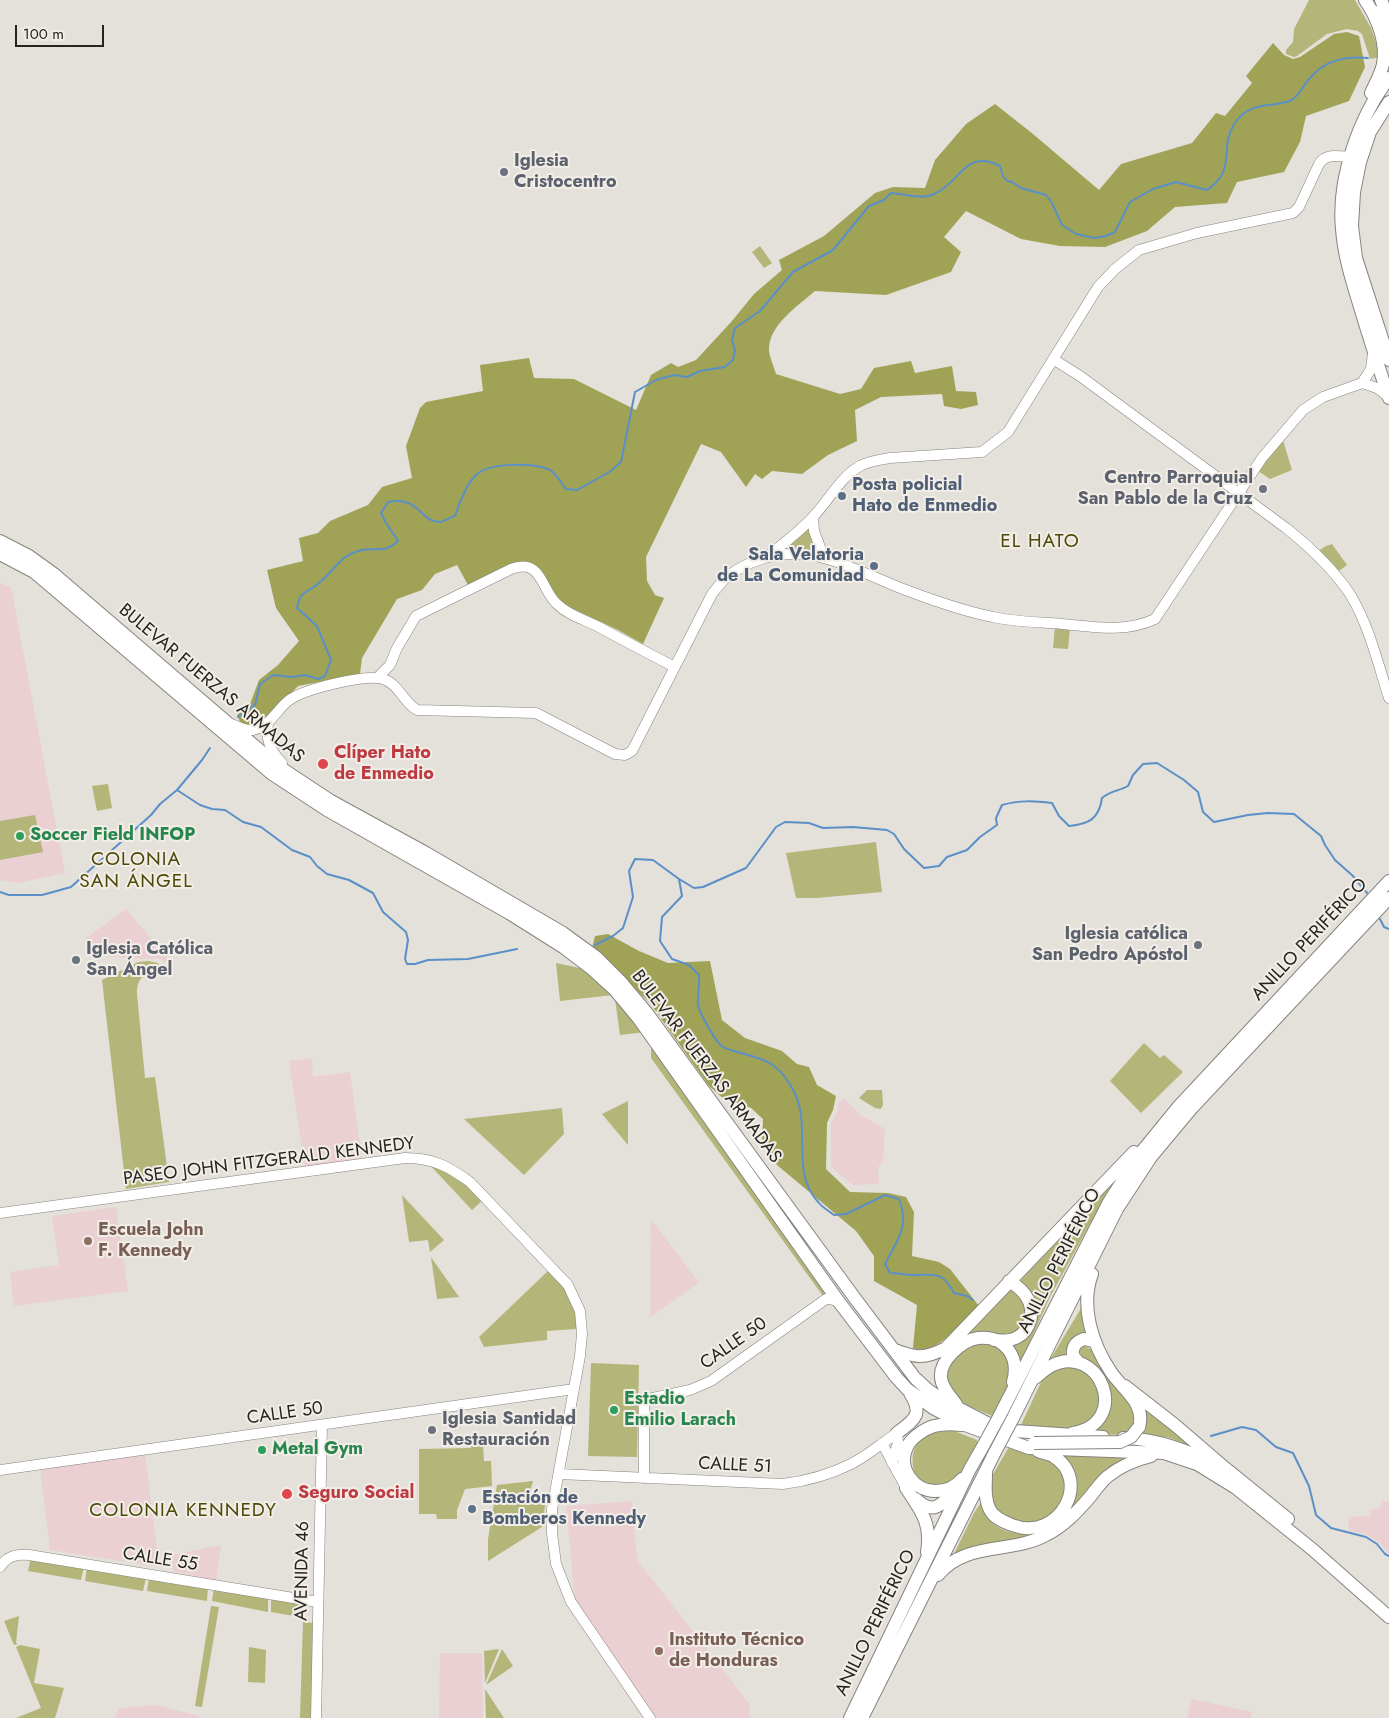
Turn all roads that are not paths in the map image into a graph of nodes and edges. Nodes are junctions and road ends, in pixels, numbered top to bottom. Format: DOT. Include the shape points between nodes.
graph roads {
  1 [pos="1365,0"];
  2 [pos="1371,0"];
  3 [pos="1381,0"];
  4 [pos="1389,19"];
  5 [pos="1389,35"];
  6 [pos="1389,78"];
  7 [pos="1389,102"];
  8 [pos="1352,152"];
  9 [pos="1371,344"];
  10 [pos="1053,359"];
  11 [pos="1389,360"];
  12 [pos="1362,383"];
  13 [pos="1389,398"];
  14 [pos="1238,494"];
  15 [pos="813,517"];
  16 [pos="0,541"];
  17 [pos="0,554"];
  18 [pos="765,558"];
  19 [pos="824,558"];
  20 [pos="390,665"];
  21 [pos="675,667"];
  22 [pos="377,678"];
  23 [pos="397,689"];
  24 [pos="1389,698"];
  25 [pos="226,722"];
  26 [pos="268,724"];
  27 [pos="300,780"];
  28 [pos="1389,881"];
  29 [pos="1389,898"];
  30 [pos="1179,1106"];
  31 [pos="0,1213"];
  32 [pos="1101,1242"];
  33 [pos="1009,1281"];
  34 [pos="839,1302"];
  35 [pos="994,1340"];
  36 [pos="1096,1344"];
  37 [pos="895,1350"];
  38 [pos="1080,1363"];
  39 [pos="1031,1381"];
  40 [pos="1124,1386"];
  41 [pos="574,1389"];
  42 [pos="907,1389"];
  43 [pos="1009,1397"];
  44 [pos="1006,1416"];
  45 [pos="968,1419"];
  46 [pos="322,1425"];
  47 [pos="897,1433"];
  48 [pos="1062,1435"];
  49 [pos="882,1443"];
  50 [pos="1032,1445"];
  51 [pos="1164,1453"];
  52 [pos="863,1456"];
  53 [pos="892,1463"];
  54 [pos="1225,1468"];
  55 [pos="970,1469"];
  56 [pos="0,1470"];
  57 [pos="986,1470"];
  58 [pos="559,1474"];
  59 [pos="644,1478"];
  60 [pos="958,1485"];
  61 [pos="906,1488"];
  62 [pos="925,1563"];
  63 [pos="0,1567"];
  64 [pos="927,1588"];
  65 [pos="318,1602"];
  66 [pos="1389,1606"];
  67 [pos="1389,1617"];
  68 [pos="316,1718"];
  69 [pos="650,1718"];
  70 [pos="850,1718"];
  71 [pos="862,1718"];
  1 -- 8 [label="highway" via="1379,28 1384,59 1353,132"];
  2 -- 5 [label="street"];
  3 -- 4 [label="highway"];
  6 -- 8 [label="highway" via="1370,106"];
  7 -- 11 [label="highway" via="1370,132 1360,162 1352,226 1356,258"];
  8 -- 9 [label="highway" via="1343,191 1341,227 1346,261"];
  8 -- 10 [label="street" via="1323,159 1293,213 1197,233 1139,250 1098,288"];
  9 -- 12 [label="street" via="1374,361"];
  9 -- 13 [label="highway"];
  10 -- 14 [label="street"];
  10 -- 15 [label="street" via="1008,432 982,452 890,458 866,464 848,476"];
  12 -- 13 [label="street" via="1377,388"];
  12 -- 14 [label="street" via="1323,397 1302,410 1262,458"];
  14 -- 19 [label="street" via="1155,619 1127,628 991,617 938,602"];
  14 -- 24 [label="street" via="1315,552 1349,593 1364,624"];
  15 -- 18 [label="street"];
  15 -- 19 [label="street" via="814,531"];
  16 -- 25 [label="highway, BULEVAR FUERZAS ARMADAS" via="42,564"];
  17 -- 34 [label="highway, BULEVAR FUERZAS ARMADAS" via="34,572 272,774 327,810 509,913 592,969 639,1019"];
  18 -- 19 [label="street" via="799,554"];
  18 -- 21 [label="street" via="751,562 727,577 712,594"];
  20 -- 21 [label="street" via="416,616 511,569 525,567 540,576 553,601 573,616"];
  20 -- 22 [label="street"];
  20 -- 23 [label="street"];
  21 -- 23 [label="street" via="632,751 626,755 615,754 536,713 417,710"];
  22 -- 23 [label="street"];
  22 -- 26 [label="street" via="311,689 289,700"];
  25 -- 26 [label="street" via="250,730"];
  25 -- 27 [label="highway, BULEVAR FUERZAS ARMADAS" via="278,766"];
  26 -- 27 [label="street" via="267,737 273,754"];
  27 -- 37 [label="highway, BULEVAR FUERZAS ARMADAS" via="331,801 563,933 596,957 647,1013"];
  28 -- 30 [label="highway, ANILLO PERIFÉRICO"];
  29 -- 32 [label="highway, ANILLO PERIFÉRICO" via="1190,1109 1151,1157"];
  30 -- 33 [label="highway"];
  30 -- 43 [label="highway, ANILLO PERIFÉRICO" via="1139,1155 1109,1202"];
  31 -- 41 [label="street, PASEO JOHN FITZGERALD KENNEDY" via="399,1158 435,1161 470,1182 568,1285 580,1311 582,1334"];
  32 -- 36 [label="highway" via="1087,1296"];
  32 -- 39 [label="highway, ANILLO PERIFÉRICO"];
  33 -- 35 [label="highway" via="1024,1293 1032,1308 1032,1316 1020,1336"];
  33 -- 37 [label="highway" via="946,1348 916,1357"];
  34 -- 42 [label="highway, BULEVAR FUERZAS ARMADAS"];
  34 -- 59 [label="street, CALLE 50" via="824,1300 711,1381 645,1402"];
  35 -- 43 [label="highway" via="1008,1349 1015,1359 1016,1373"];
  35 -- 45 [label="highway" via="978,1338 968,1341 949,1356 944,1365 941,1377 946,1392"];
  36 -- 38 [label="highway" via="1088,1339 1076,1343 1073,1356"];
  36 -- 40 [label="highway" via="1111,1372"];
  37 -- 45 [label="highway, BULEVAR FUERZAS ARMADAS" via="915,1378"];
  38 -- 39 [label="highway" via="1050,1366"];
  38 -- 48 [label="highway" via="1094,1372 1103,1384 1104,1410 1094,1425 1084,1431"];
  39 -- 44 [label="highway, ANILLO PERIFÉRICO"];
  40 -- 50 [label="highway, bridge" via="1140,1412 1139,1426 1131,1437 1120,1442"];
  40 -- 54 [label="highway"];
  41 -- 46 [label="street, CALLE 50"];
  41 -- 58 [label="street, PASEO JOHN FITZGERALD KENNEDY"];
  42 -- 45 [label="highway, BULEVAR FUERZAS ARMADAS" via="933,1408"];
  42 -- 47 [label="highway" via="917,1408 917,1415"];
  43 -- 44 [label="highway, ANILLO PERIFÉRICO"];
  44 -- 55 [label="highway, ANILLO PERIFÉRICO, bridge"];
  44 -- 57 [label="highway, ANILLO PERIFÉRICO, bridge"];
  45 -- 48 [label="highway, BULEVAR FUERZAS ARMADAS" via="1015,1431"];
  45 -- 50 [label="highway, BULEVAR FUERZAS ARMADAS" via="1010,1442"];
  45 -- 60 [label="highway" via="933,1426 921,1432 907,1447 905,1456 906,1471 918,1487 943,1491"];
  46 -- 56 [label="street, CALLE 50"];
  46 -- 65 [label="street, AVENIDA 46"];
  47 -- 49 [label="street, CALLE 51"];
  47 -- 53 [label="street"];
  48 -- 54 [label="highway, BULEVAR FUERZAS ARMADAS" via="1134,1438 1167,1444"];
  49 -- 52 [label="street, CALLE 51"];
  49 -- 53 [label="street"];
  50 -- 51 [label="highway"];
  50 -- 57 [label="highway" via="1053,1456 1066,1469 1068,1478 1067,1503 1063,1512 1048,1524 1019,1528 1003,1522 990,1511 986,1498"];
  51 -- 64 [label="highway" via="1115,1471 1068,1521 1045,1536 963,1555 943,1568"];
  51 -- 67 [label="highway" via="1197,1464 1236,1488"];
  52 -- 53 [label="street" via="879,1455"];
  52 -- 59 [label="street, CALLE 51" via="828,1474 783,1484"];
  53 -- 61 [label="street"];
  54 -- 66 [label="highway"];
  55 -- 60 [label="highway"];
  55 -- 62 [label="highway, ANILLO PERIFÉRICO"];
  57 -- 64 [label="highway, ANILLO PERIFÉRICO"];
  58 -- 59 [label="street, CALLE 51"];
  58 -- 69 [label="street, PASEO JOHN FITZGERALD KENNEDY" via="552,1509 552,1533 556,1564 563,1584"];
  60 -- 61 [label="highway" via="944,1503 934,1507 922,1505"];
  61 -- 62 [label="highway" via="926,1522"];
  62 -- 70 [label="highway, ANILLO PERIFÉRICO"];
  63 -- 65 [label="street, CALLE 55" via="9,1558 21,1554"];
  64 -- 71 [label="highway, ANILLO PERIFÉRICO"];
  65 -- 68 [label="street, AVENIDA 46"];
}
